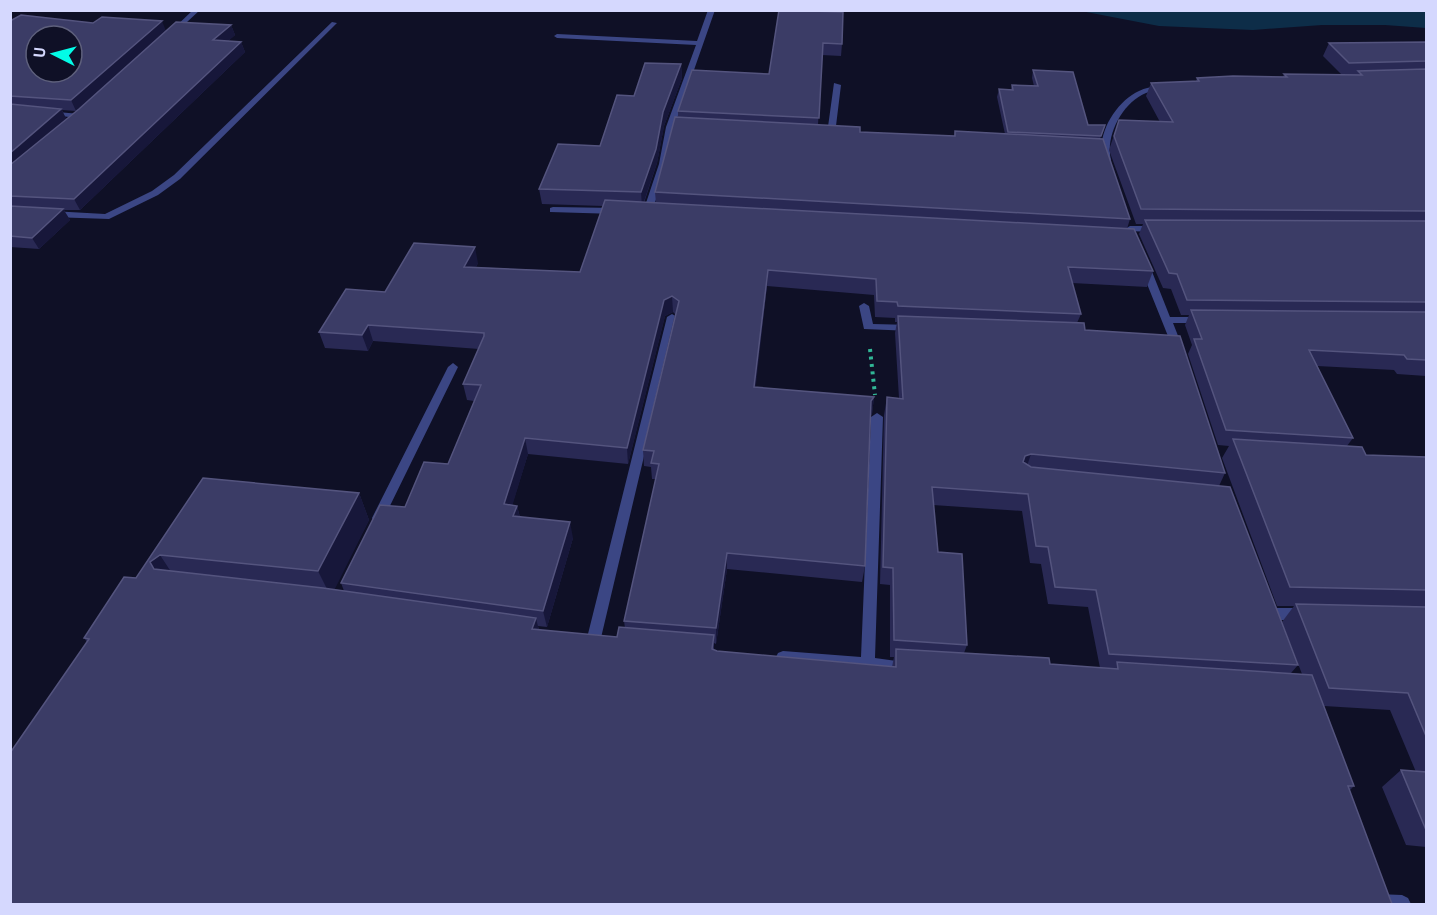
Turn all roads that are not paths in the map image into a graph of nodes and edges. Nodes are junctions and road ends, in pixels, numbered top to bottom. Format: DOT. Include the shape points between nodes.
graph roads {
  1 [pos="712,10"];
  2 [pos="196,11"];
  3 [pos="334,23"];
  4 [pos="557,36"];
  5 [pos="163,40"];
  6 [pos="699,44"];
  7 [pos="837,85"];
  8 [pos="1176,87"];
  9 [pos="88,108"];
  10 [pos="34,112"];
  11 [pos="80,116"];
  12 [pos="72,124"];
  13 [pos="670,127"];
  14 [pos="681,128"];
  15 [pos="820,134"];
  16 [pos="831,134"];
  17 [pos="842,135"];
  18 [pos="1110,170"];
  19 [pos="553,210"];
  20 [pos="624,211"];
  21 [pos="636,211"];
  22 [pos="648,212"];
  23 [pos="659,212"];
  24 [pos="46,214"];
  25 [pos="1166,229"];
  26 [pos="864,306"];
  27 [pos="672,317"];
  28 [pos="1169,320"];
  29 [pos="1215,320"];
  30 [pos="927,329"];
  31 [pos="1183,364"];
  32 [pos="453,367"];
  33 [pos="877,417"];
  34 [pos="372,530"];
  35 [pos="1269,614"];
  36 [pos="1315,614"];
  37 [pos="593,641"];
  38 [pos="773,656"];
  39 [pos="868,664"];
  40 [pos="916,667"];
  41 [pos="1375,899"];
  42 [pos="1402,904"];
  1 -- 6 [label="street"];
  2 -- 5 [label="street"];
  3 -- 24 [label="street" via="177,177 155,193 106,217"];
  4 -- 6 [label="street"];
  6 -- 13 [label="street"];
  7 -- 16 [label="street"];
  8 -- 18 [label="street" via="1137,95 1110,125 1098,150"];
  9 -- 11 [label="street"];
  10 -- 11 [label="street"];
  11 -- 12 [label="street"];
  13 -- 14 [label="street"];
  13 -- 22 [label="street"];
  15 -- 16 [label="street"];
  16 -- 17 [label="street"];
  19 -- 20 [label="street"];
  21 -- 22 [label="street"];
  22 -- 23 [label="street"];
  25 -- 28 [label="street" via="1130,235"];
  26 -- 30 [label="street" via="868,327"];
  27 -- 37 [label="street"];
  28 -- 29 [label="street"];
  28 -- 31 [label="street" via="1171,342"];
  32 -- 34 [label="street"];
  33 -- 39 [label="street"];
  35 -- 36 [label="street"];
  38 -- 39 [label="street"];
  39 -- 40 [label="street"];
  41 -- 42 [label="street"];
}
